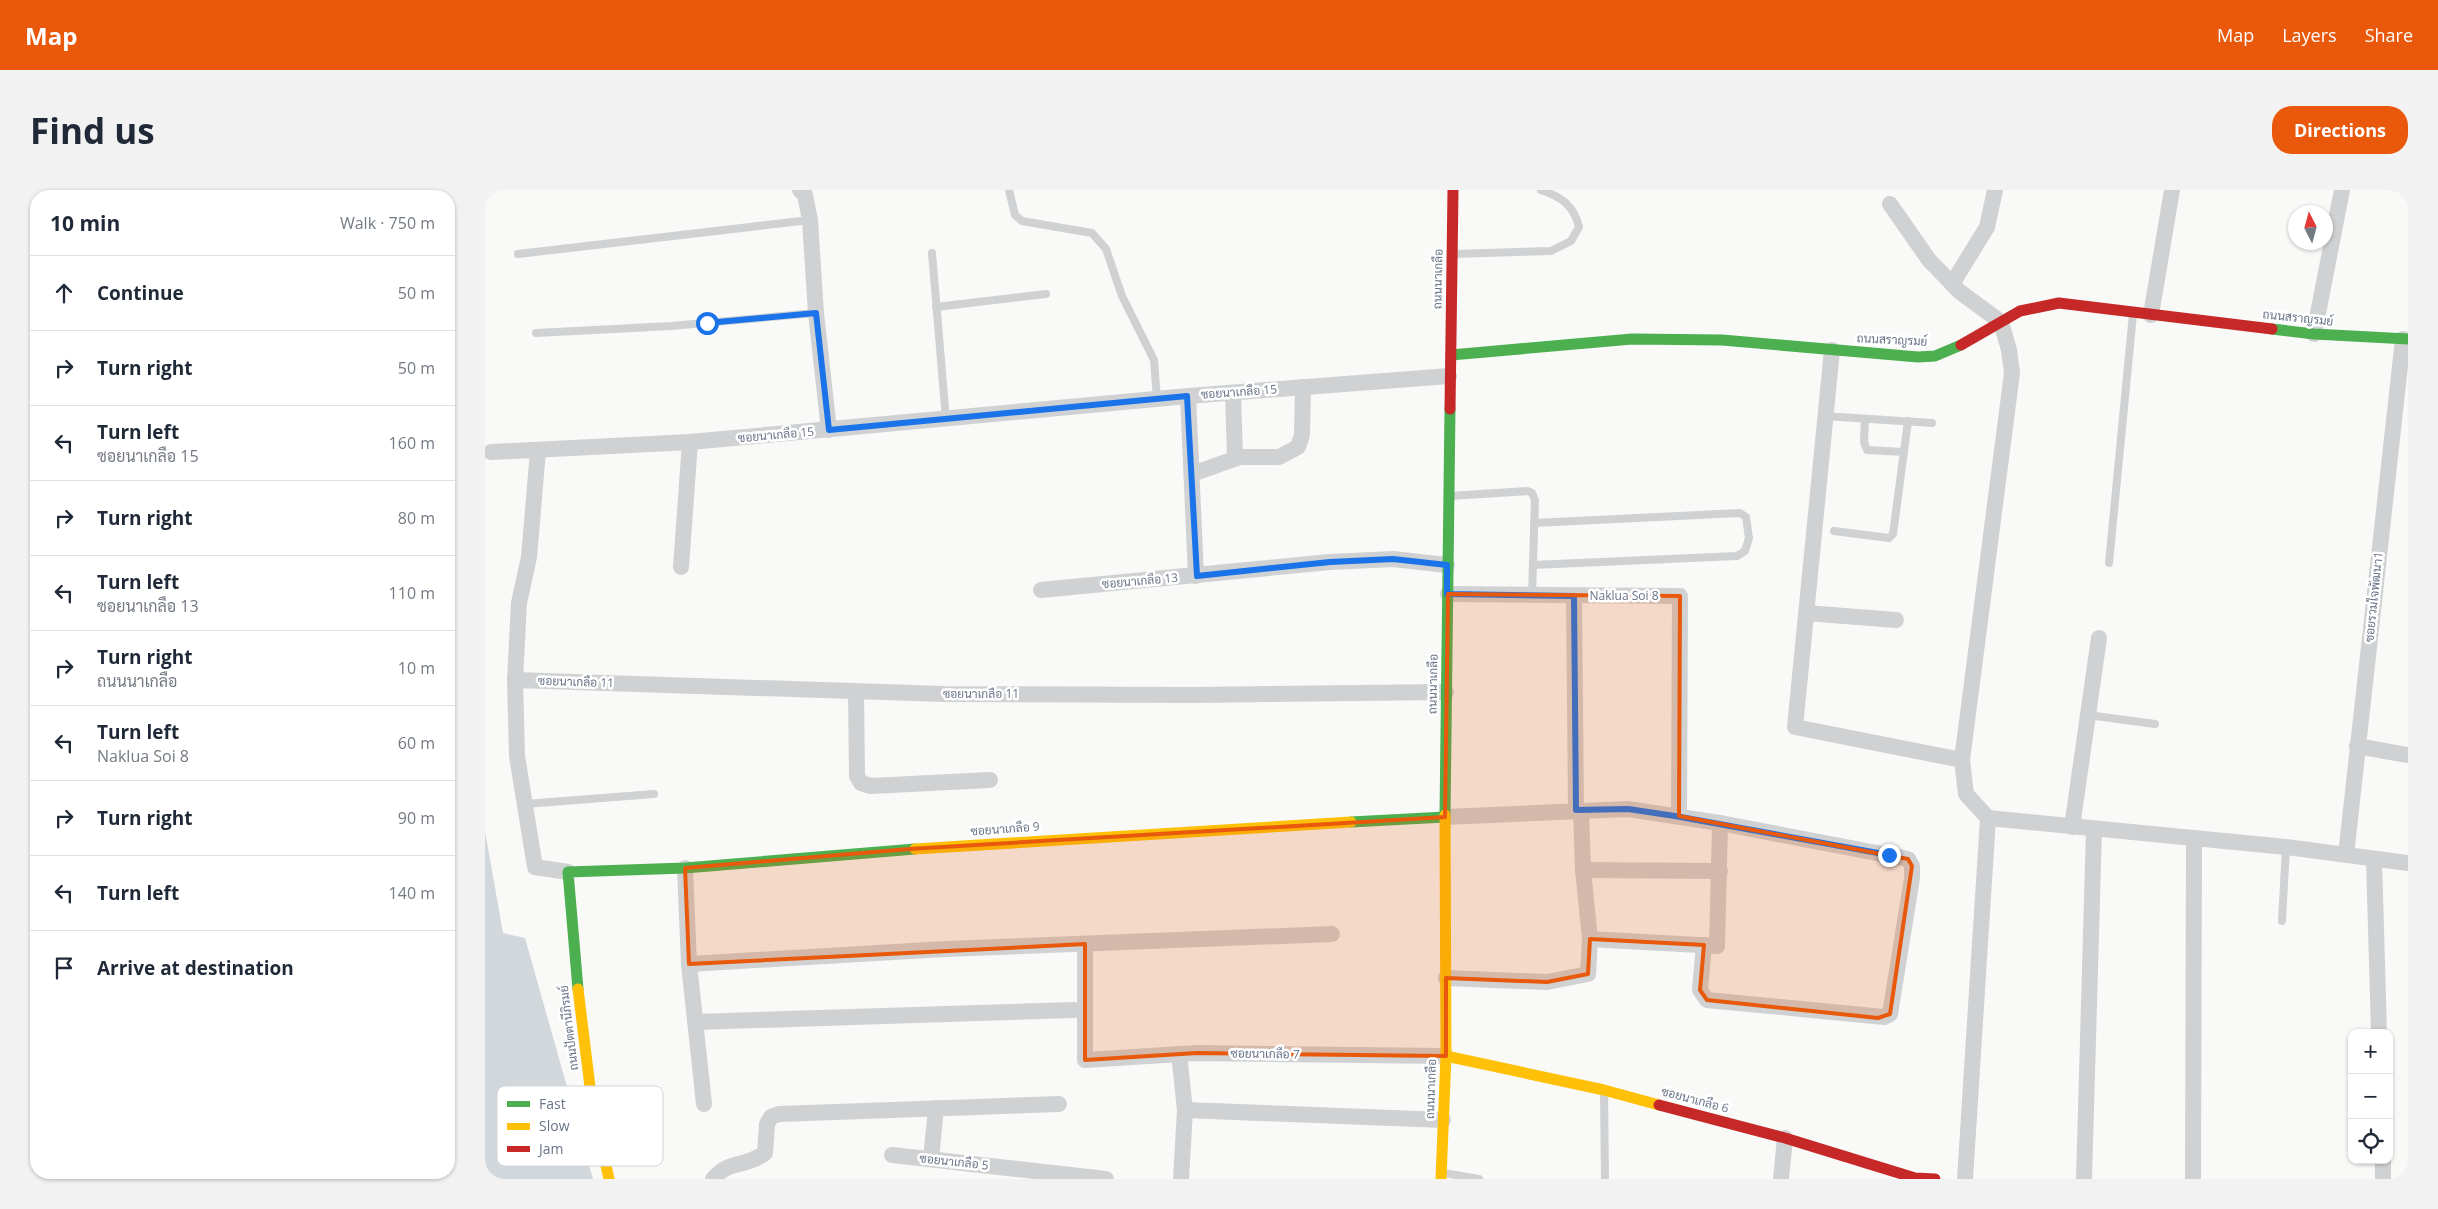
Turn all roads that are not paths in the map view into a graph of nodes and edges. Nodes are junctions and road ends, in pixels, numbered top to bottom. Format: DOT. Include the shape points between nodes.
graph roads {
  1 [pos="799,190"];
  2 [pos="1009,190"];
  3 [pos="1453,190"];
  4 [pos="1541,190"];
  5 [pos="1995,190"];
  6 [pos="2172,190"];
  7 [pos="2342,190"];
  8 [pos="1889,204"];
  9 [pos="810,220"];
  10 [pos="932,253"];
  11 [pos="517,254"];
  12 [pos="1452,254"];
  13 [pos="1951,284"];
  14 [pos="1045,294"];
  15 [pos="936,307"];
  16 [pos="816,313"];
  17 [pos="2133,313"];
  18 [pos="2151,315"];
  19 [pos="2001,322"];
  20 [pos="536,333"];
  21 [pos="2314,334"];
  22 [pos="2406,339"];
  23 [pos="1832,350"];
  24 [pos="1451,355"];
  25 [pos="1449,376"];
  26 [pos="1303,387"];
  27 [pos="1233,393"];
  28 [pos="1187,396"];
  29 [pos="1157,400"];
  30 [pos="1824,416"];
  31 [pos="1865,419"];
  32 [pos="946,420"];
  33 [pos="1907,421"];
  34 [pos="1931,423"];
  35 [pos="829,430"];
  36 [pos="690,442"];
  37 [pos="538,451"];
  38 [pos="491,452"];
  39 [pos="1904,452"];
  40 [pos="1235,458"];
  41 [pos="1192,474"];
  42 [pos="1448,496"];
  43 [pos="1535,523"];
  44 [pos="1834,531"];
  45 [pos="2109,563"];
  46 [pos="1447,565"];
  47 [pos="1533,565"];
  48 [pos="681,567"];
  49 [pos="1197,576"];
  50 [pos="1041,590"];
  51 [pos="1447,594"];
  52 [pos="1532,595"];
  53 [pos="1574,596"];
  54 [pos="1806,613"];
  55 [pos="1896,620"];
  56 [pos="2099,638"];
  57 [pos="515,680"];
  58 [pos="857,692"];
  59 [pos="1446,692"];
  60 [pos="2088,715"];
  61 [pos="2155,724"];
  62 [pos="2357,746"];
  63 [pos="2408,755"];
  64 [pos="1962,760"];
  65 [pos="990,780"];
  66 [pos="654,794"];
  67 [pos="525,804"];
  68 [pos="1579,810"];
  69 [pos="1679,816"];
  70 [pos="1445,817"];
  71 [pos="1988,818"];
  72 [pos="1720,823"];
  73 [pos="2072,827"];
  74 [pos="2093,829"];
  75 [pos="2194,840"];
  76 [pos="2286,847"];
  77 [pos="2346,855"];
  78 [pos="2374,859"];
  79 [pos="2408,863"];
  80 [pos="685,868"];
  81 [pos="1583,870"];
  82 [pos="1720,871"];
  83 [pos="568,872"];
  84 [pos="2282,921"];
  85 [pos="1333,934"];
  86 [pos="1590,940"];
  87 [pos="1085,944"];
  88 [pos="1704,945"];
  89 [pos="689,964"];
  90 [pos="1446,978"];
  91 [pos="1074,1010"];
  92 [pos="695,1022"];
  93 [pos="2379,1029"];
  94 [pos="1179,1054"];
  95 [pos="1446,1056"];
  96 [pos="591,1086"];
  97 [pos="1604,1090"];
  98 [pos="703,1104"];
  99 [pos="1059,1104"];
  100 [pos="936,1108"];
  101 [pos="1185,1110"];
  102 [pos="1443,1120"];
  103 [pos="1785,1138"];
  104 [pos="892,1155"];
  105 [pos="931,1159"];
  106 [pos="2383,1164"];
  107 [pos="606,1166"];
  108 [pos="1886,1174"];
  109 [pos="1441,1176"];
  110 [pos="609,1179"];
  111 [pos="713,1179"];
  112 [pos="1106,1179"];
  113 [pos="1181,1179"];
  114 [pos="1479,1179"];
  115 [pos="1605,1179"];
  116 [pos="1781,1179"];
  117 [pos="1935,1179"];
  118 [pos="1965,1179"];
  119 [pos="2084,1179"];
  120 [pos="2193,1179"];
  121 [pos="2383,1179"];
  1 -- 9 [label="street" via="805,194"];
  2 -- 29 [label="lane" via="1015,215 1022,221 1092,233 1106,248 1122,296 1154,360"];
  3 -- 12 [label="street, ถนนนาเกลือ"];
  4 -- 12 [label="lane" via="1567,202 1576,215 1579,227 1571,241 1551,252"];
  5 -- 13 [label="street" via="1987,226"];
  6 -- 18 [label="street"];
  7 -- 21 [label="street"];
  8 -- 13 [label="street" via="1929,260"];
  9 -- 11 [label="lane"];
  9 -- 16 [label="street"];
  10 -- 15 [label="lane"];
  12 -- 24 [label="street, ถนนนาเกลือ"];
  13 -- 19 [label="street"];
  14 -- 15 [label="lane"];
  15 -- 32 [label="lane"];
  16 -- 20 [label="lane" via="671,326"];
  16 -- 35 [label="street"];
  17 -- 18 [label="street, ถนนสราญรมย์"];
  17 -- 19 [label="street, ถนนสราญรมย์" via="2059,303 2020,311"];
  17 -- 45 [label="lane"];
  18 -- 21 [label="street, ถนนสราญรมย์"];
  19 -- 23 [label="street, ถนนสราญรมย์" via="1953,350 1935,356"];
  19 -- 64 [label="street" via="2012,373"];
  21 -- 22 [label="street, ถนนสราญรมย์"];
  22 -- 62 [label="street, ซอยรวมใจพัฒนา1"];
  23 -- 24 [label="street, ถนนสราญรมย์" via="1722,340 1632,339"];
  23 -- 30 [label="street"];
  24 -- 25 [label="street, ถนนนาเกลือ"];
  25 -- 26 [label="street, ซอยนาเกลือ 15"];
  25 -- 42 [label="street, ถนนนาเกลือ"];
  26 -- 27 [label="street, ซอยนาเกลือ 15"];
  26 -- 40 [label="street" via="1302,435 1298,447 1279,457"];
  27 -- 28 [label="street, ซอยนาเกลือ 15"];
  27 -- 40 [label="street"];
  28 -- 29 [label="street, ซอยนาเกลือ 15"];
  28 -- 41 [label="street"];
  29 -- 32 [label="street, ซอยนาเกลือ 15"];
  30 -- 31 [label="lane"];
  30 -- 54 [label="street"];
  31 -- 33 [label="lane"];
  31 -- 39 [label="lane" via="1867,450"];
  32 -- 35 [label="street, ซอยนาเกลือ 15"];
  33 -- 34 [label="lane"];
  33 -- 39 [label="lane"];
  35 -- 36 [label="street, ซอยนาเกลือ 15"];
  36 -- 37 [label="street, ซอยนาเกลือ 15"];
  36 -- 48 [label="street"];
  37 -- 38 [label="street, ซอยนาเกลือ 15"];
  37 -- 57 [label="street" via="529,557 519,603"];
  39 -- 44 [label="lane" via="1893,534"];
  40 -- 41 [label="street"];
  41 -- 49 [label="street"];
  42 -- 43 [label="lane" via="1527,491 1535,500"];
  42 -- 46 [label="street, ถนนนาเกลือ"];
  43 -- 47 [label="lane"];
  43 -- 47 [label="lane" via="1740,513 1747,517 1749,538 1745,551 1737,556"];
  46 -- 49 [label="street, ซอยนาเกลือ 13" via="1393,559"];
  46 -- 51 [label="street, ถนนนาเกลือ"];
  47 -- 52 [label="lane"];
  49 -- 50 [label="street, ซอยนาเกลือ 13"];
  51 -- 52 [label="street, Naklua Soi 8"];
  51 -- 59 [label="street, ถนนนาเกลือ"];
  52 -- 53 [label="street, Naklua Soi 8"];
  53 -- 68 [label="street"];
  53 -- 69 [label="street, Naklua Soi 8" via="1680,596"];
  54 -- 55 [label="street"];
  54 -- 64 [label="street" via="1795,727"];
  56 -- 60 [label="street"];
  57 -- 58 [label="street, ซอยนาเกลือ 11"];
  57 -- 67 [label="street" via="517,756"];
  58 -- 59 [label="street, ซอยนาเกลือ 11" via="1193,695"];
  58 -- 65 [label="street" via="857,776 861,782 871,786"];
  59 -- 70 [label="street, ถนนนาเกลือ"];
  60 -- 61 [label="lane"];
  60 -- 73 [label="street"];
  62 -- 63 [label="street"];
  62 -- 77 [label="street, ซอยรวมใจพัฒนา1"];
  64 -- 71 [label="street" via="1966,794"];
  66 -- 67 [label="lane"];
  67 -- 83 [label="street" via="535,867"];
  68 -- 69 [label="street" via="1628,809"];
  68 -- 70 [label="street"];
  68 -- 81 [label="street"];
  69 -- 72 [label="street"];
  70 -- 80 [label="street, ซอยนาเกลือ 9" via="928,848"];
  70 -- 90 [label="street, ถนนนาเกลือ"];
  71 -- 73 [label="street"];
  71 -- 118 [label="street"];
  72 -- 82 [label="street"];
  72 -- 88 [label="street" via="1908,859 1912,878 1890,1014 1878,1018 1707,1000 1700,990"];
  73 -- 74 [label="street"];
  74 -- 75 [label="street"];
  74 -- 119 [label="street"];
  75 -- 76 [label="street"];
  75 -- 120 [label="street"];
  76 -- 77 [label="street"];
  76 -- 84 [label="lane"];
  77 -- 78 [label="street"];
  78 -- 79 [label="street"];
  78 -- 93 [label="street"];
  80 -- 83 [label="street, ซอยนาเกลือ 9"];
  80 -- 89 [label="street"];
  81 -- 82 [label="street"];
  81 -- 86 [label="street"];
  82 -- 88 [label="street" via="1717,946"];
  83 -- 96 [label="street, ถนนปัตตานีภิรมย์" via="582,1039"];
  85 -- 87 [label="street"];
  86 -- 88 [label="street"];
  86 -- 90 [label="street" via="1588,974 1547,982"];
  87 -- 89 [label="street"];
  87 -- 94 [label="street, ซอยนาเกลือ 7" via="1085,1060"];
  89 -- 92 [label="street"];
  90 -- 95 [label="street, ถนนนาเกลือ"];
  91 -- 92 [label="street"];
  92 -- 98 [label="street"];
  94 -- 95 [label="street, ซอยนาเกลือ 7"];
  94 -- 101 [label="street"];
  95 -- 97 [label="street, ซอยนาเกลือ 6"];
  95 -- 102 [label="street, ถนนนาเกลือ"];
  97 -- 103 [label="street, ซอยนาเกลือ 6"];
  97 -- 115 [label="lane"];
  99 -- 100 [label="street"];
  100 -- 105 [label="street"];
  100 -- 111 [label="street" via="779,1114 771,1117 767,1124 765,1153 757,1159 722,1168"];
  101 -- 102 [label="street"];
  101 -- 113 [label="street"];
  102 -- 109 [label="street, ถนนนาเกลือ"];
  103 -- 108 [label="street, ซอยนาเกลือ 6"];
  103 -- 116 [label="street"];
  104 -- 105 [label="street, ซอยนาเกลือ 5"];
  105 -- 112 [label="street, ซอยนาเกลือ 5"];
  106 -- 121 [label="street"];
  107 -- 110 [label="street, ถนนปัตตานีภิรมย์"];
  108 -- 117 [label="street, ซอยนาเกลือ 6"];
  109 -- 114 [label="lane"];
}
